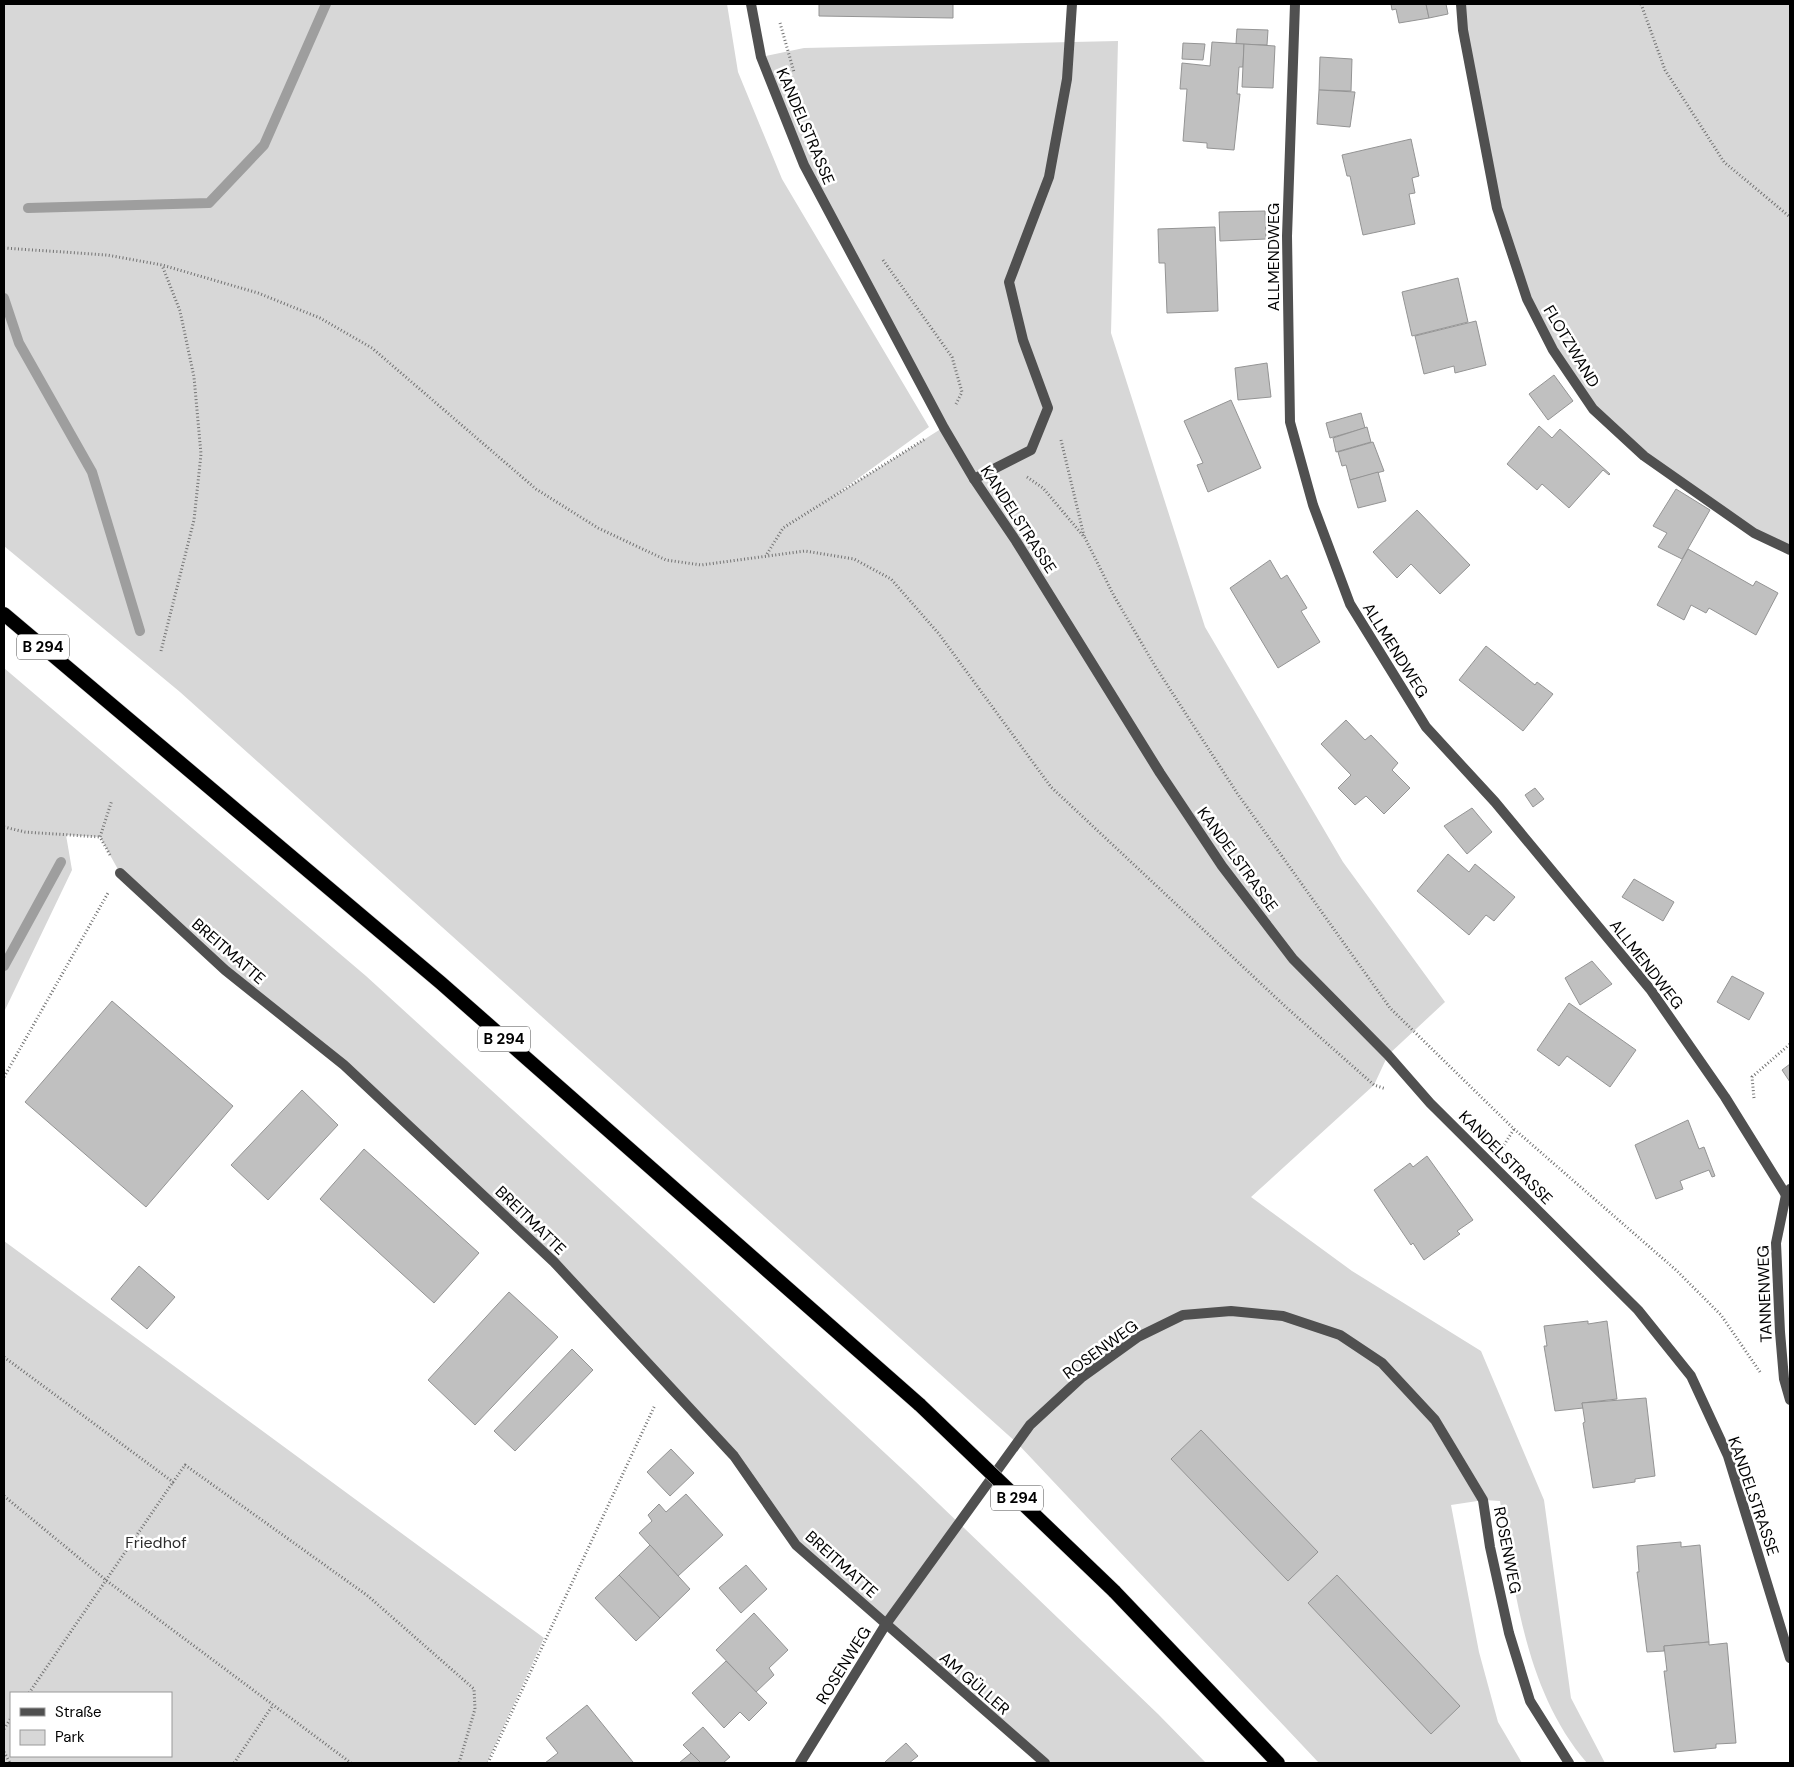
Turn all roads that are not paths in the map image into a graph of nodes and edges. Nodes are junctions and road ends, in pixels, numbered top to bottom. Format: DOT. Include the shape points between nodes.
graph roads {
  1 [pos="751,4"];
  2 [pos="1072,4"];
  3 [pos="1295,4"];
  4 [pos="1461,4"];
  5 [pos="974,479"];
  6 [pos="1790,550"];
  7 [pos="4,614"];
  8 [pos="120,873"];
  9 [pos="1788,1192"];
  10 [pos="1790,1400"];
  11 [pos="886,1624"];
  12 [pos="1790,1658"];
  13 [pos="800,1763"];
  14 [pos="1045,1763"];
  15 [pos="1278,1763"];
  16 [pos="1569,1763"];
  1 -- 5 [label="street, KANDELSTRASSE" via="761,57 804,165"];
  2 -- 5 [label="street" via="1067,80 1049,177 1009,282 1023,340 1048,408 1032,450"];
  3 -- 9 [label="street, ALLMENDWEG" via="1287,236 1290,422 1313,505 1350,604 1426,727 1495,802 1650,989"];
  4 -- 6 [label="street, FLOTZWAND" via="1463,30 1497,208 1526,299 1553,350 1593,408 1644,456 1754,532"];
  5 -- 12 [label="street, KANDELSTRASSE" via="1160,773 1222,866 1294,959 1430,1103 1638,1310 1691,1376 1728,1456"];
  7 -- 15 [label="highway, B 294, bridge" via="441,984 920,1404 1114,1591"];
  8 -- 11 [label="street, BREITMATTE" via="225,970 344,1064 554,1262 734,1456 796,1545"];
  9 -- 10 [label="street, TANNENWEG" via="1776,1242 1784,1379"];
  11 -- 13 [label="street, ROSENWEG"];
  11 -- 14 [label="street, AM GÜLLER"];
  11 -- 16 [label="street, ROSENWEG" via="1030,1425 1081,1378 1138,1337 1184,1315 1231,1311 1283,1316 1340,1335 1382,1363 1435,1420 1484,1500 1490,1547 1509,1633 1530,1701"];
}
